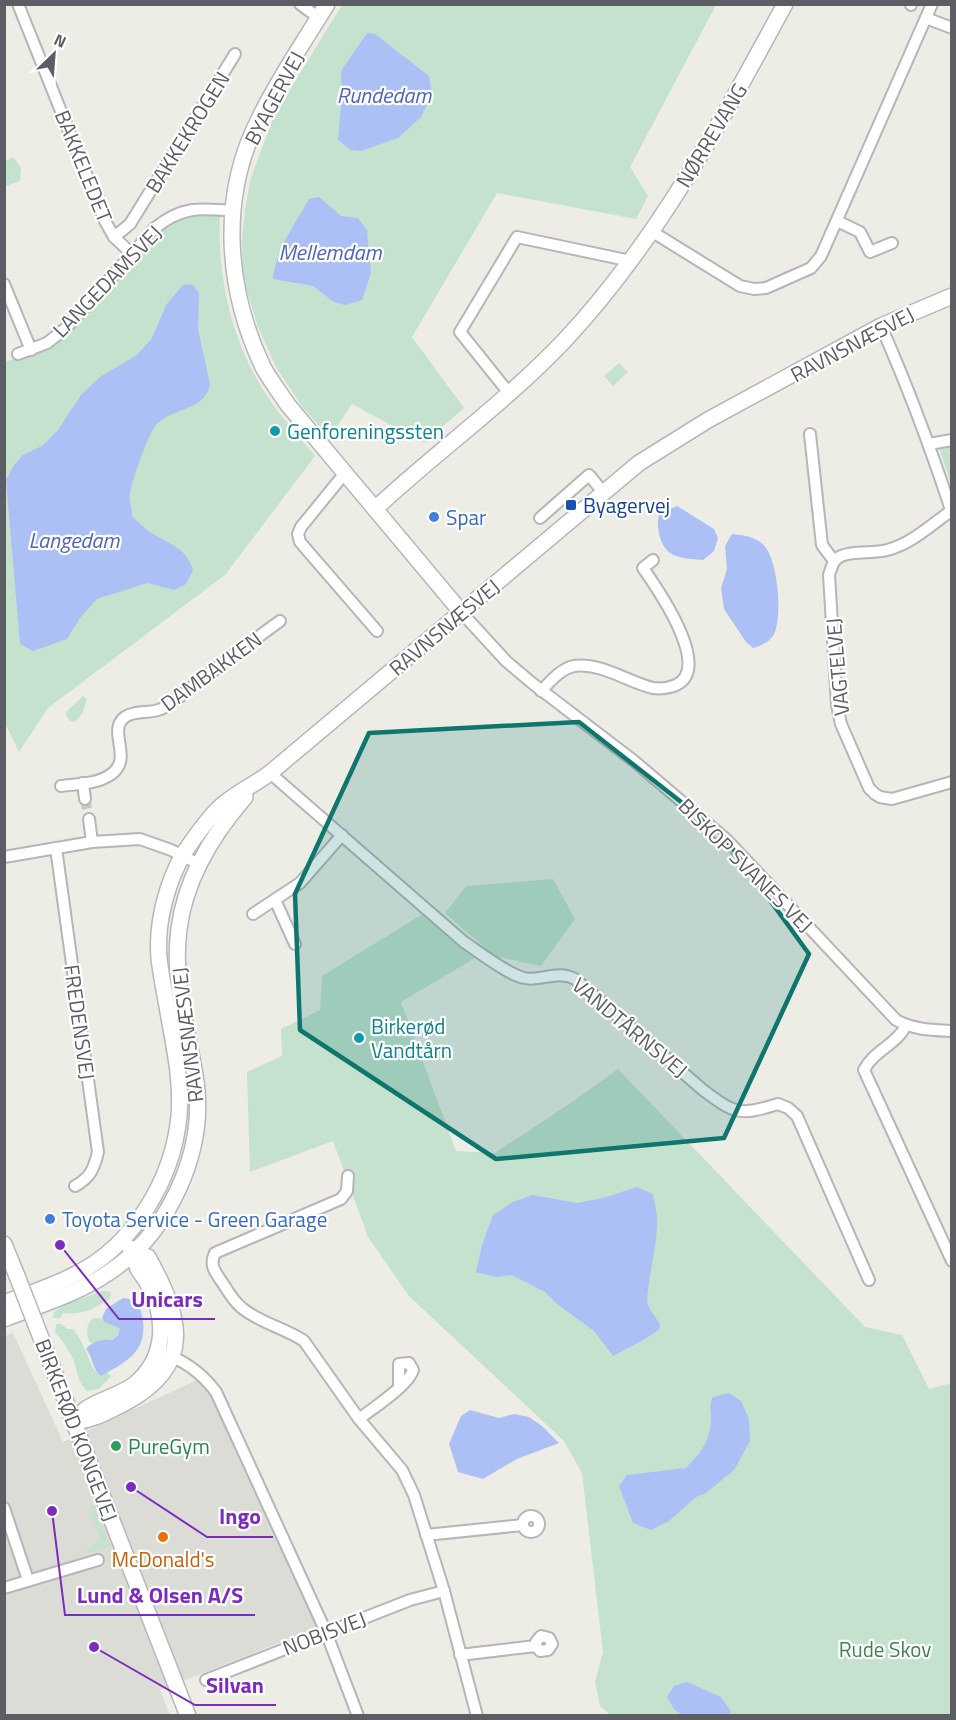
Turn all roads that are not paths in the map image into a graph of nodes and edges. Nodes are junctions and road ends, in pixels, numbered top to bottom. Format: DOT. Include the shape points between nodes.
graph roads {
  1 [pos="18,4"];
  2 [pos="300,4"];
  3 [pos="785,4"];
  4 [pos="932,4"];
  5 [pos="323,11"];
  6 [pos="926,18"];
  7 [pos="951,28"];
  8 [pos="235,54"];
  9 [pos="233,211"];
  10 [pos="837,221"];
  11 [pos="651,231"];
  12 [pos="114,237"];
  13 [pos="892,243"];
  14 [pos="132,254"];
  15 [pos="631,261"];
  16 [pos="4,284"];
  17 [pos="951,296"];
  18 [pos="881,326"];
  19 [pos="31,350"];
  20 [pos="18,354"];
  21 [pos="509,393"];
  22 [pos="810,434"];
  23 [pos="951,440"];
  24 [pos="929,444"];
  25 [pos="345,473"];
  26 [pos="603,492"];
  27 [pos="375,509"];
  28 [pos="951,512"];
  29 [pos="540,518"];
  30 [pos="653,560"];
  31 [pos="834,561"];
  32 [pos="462,613"];
  33 [pos="280,621"];
  34 [pos="377,632"];
  35 [pos="541,691"];
  36 [pos="270,773"];
  37 [pos="951,782"];
  38 [pos="83,783"];
  39 [pos="256,783"];
  40 [pos="61,786"];
  41 [pos="85,800"];
  42 [pos="89,819"];
  43 [pos="342,835"];
  44 [pos="92,842"];
  45 [pos="56,848"];
  46 [pos="183,855"];
  47 [pos="4,857"];
  48 [pos="199,864"];
  49 [pos="275,900"];
  50 [pos="254,914"];
  51 [pos="295,945"];
  52 [pos="906,1025"];
  53 [pos="951,1031"];
  54 [pos="348,1176"];
  55 [pos="75,1186"];
  56 [pos="124,1239"];
  57 [pos="4,1245"];
  58 [pos="134,1252"];
  59 [pos="951,1261"];
  60 [pos="870,1280"];
  61 [pos="4,1303"];
  62 [pos="4,1319"];
  63 [pos="166,1354"];
  64 [pos="399,1386"];
  65 [pos="359,1419"];
  66 [pos="74,1422"];
  67 [pos="4,1508"];
  68 [pos="523,1525"];
  69 [pos="426,1535"];
  70 [pos="98,1560"];
  71 [pos="28,1580"];
  72 [pos="4,1588"];
  73 [pos="444,1592"];
  74 [pos="326,1632"];
  75 [pos="536,1646"];
  76 [pos="460,1655"];
  77 [pos="206,1680"];
  78 [pos="188,1716"];
  79 [pos="358,1716"];
  80 [pos="477,1716"];
  1 -- 12 [label="street, BAKKELEDET"];
  2 -- 5 [label="street, BYAGERVEJ"];
  3 -- 11 [label="main road, NØRREVANG" via="706,145"];
  4 -- 6 [label="street"];
  5 -- 9 [label="main road, BYAGERVEJ" via="259,118 246,147"];
  6 -- 7 [label="street"];
  6 -- 10 [label="street"];
  8 -- 12 [label="street, BAKKEKROGEN" via="130,224"];
  9 -- 14 [label="street, LANGEDAMSVEJ" via="182,211 155,228"];
  9 -- 25 [label="main road, BYAGERVEJ" via="234,278 250,338 264,369 288,405"];
  10 -- 11 [label="street" via="811,268 766,288 754,289 740,286"];
  10 -- 13 [label="street" via="860,232 870,252"];
  11 -- 15 [label="main road, NØRREVANG"];
  12 -- 14 [label="street, BAKKELEDET"];
  14 -- 19 [label="street, LANGEDAMSVEJ" via="66,328"];
  15 -- 21 [label="main road, NØRREVANG" via="572,332"];
  15 -- 21 [label="street" via="517,237 460,332"];
  16 -- 19 [label="street"];
  17 -- 18 [label="main road, RAVNSNÆSVEJ"];
  18 -- 24 [label="street"];
  18 -- 26 [label="main road, RAVNSNÆSVEJ" via="708,420 639,463"];
  19 -- 20 [label="street, LANGEDAMSVEJ"];
  21 -- 27 [label="main road, NØRREVANG"];
  22 -- 31 [label="street" via="822,545"];
  23 -- 24 [label="street"];
  24 -- 28 [label="street"];
  25 -- 27 [label="main road, BYAGERVEJ"];
  25 -- 34 [label="street" via="298,534 300,542"];
  26 -- 29 [label="street" via="590,475"];
  26 -- 32 [label="main road, RAVNSNÆSVEJ"];
  27 -- 32 [label="main road, BYAGERVEJ"];
  28 -- 31 [label="street" via="899,546 846,554"];
  30 -- 35 [label="street" via="643,568 674,617 689,659 689,669 680,683 656,688 583,666 564,669"];
  31 -- 37 [label="street, VAGTELVEJ" via="830,575 837,705 841,724 869,788 880,797 892,799"];
  32 -- 35 [label="street, BISKOP SVANES VEJ" via="506,661"];
  32 -- 36 [label="main road, RAVNSNÆSVEJ"];
  33 -- 38 [label="street, DAMBAKKEN" via="161,710 123,719 118,731 122,752 117,769 104,779"];
  35 -- 52 [label="street, BISKOP SVANES VEJ" via="634,761 727,840 896,1020"];
  36 -- 39 [label="main road, RAVNSNÆSVEJ"];
  36 -- 43 [label="street, VANDTÅRNSVEJ"];
  38 -- 40 [label="street, DAMBAKKEN"];
  38 -- 41 [label="street"];
  39 -- 46 [label="main road, RAVNSNÆSVEJ" via="219,808"];
  39 -- 48 [label="main road, RAVNSNÆSVEJ" via="228,816"];
  42 -- 44 [label="street"];
  43 -- 49 [label="street" via="300,883"];
  43 -- 60 [label="street, VANDTÅRNSVEJ" via="464,942 526,979 560,974 574,979 726,1107 752,1112 778,1104 797,1116"];
  44 -- 45 [label="street"];
  44 -- 46 [label="street" via="140,839"];
  45 -- 47 [label="street"];
  45 -- 55 [label="street, FREDENSVEJ" via="98,1152 94,1169"];
  46 -- 48 [label="street"];
  46 -- 56 [label="main road, RAVNSNÆSVEJ" via="161,921 159,956 180,1088 179,1115 163,1176 147,1208"];
  48 -- 58 [label="main road, RAVNSNÆSVEJ" via="179,928 177,982 196,1084 196,1128 180,1187 166,1214"];
  49 -- 50 [label="street"];
  49 -- 51 [label="street"];
  52 -- 53 [label="street, BISKOP SVANES VEJ"];
  52 -- 59 [label="street" via="901,1036 870,1059 864,1070"];
  54 -- 65 [label="street" via="347,1191 341,1199 215,1253 211,1260 213,1269 241,1308 304,1341"];
  56 -- 58 [label="main road"];
  56 -- 61 [label="main road, RAVNSNÆSVEJ" via="77,1274"];
  57 -- 66 [label="main road, BIRKERØD KONGEVEJ, bridge"];
  58 -- 62 [label="main road, RAVNSNÆSVEJ" via="88,1285"];
  58 -- 63 [label="main road" via="137,1267 160,1314"];
  63 -- 66 [label="main road" via="134,1385 85,1410"];
  63 -- 74 [label="street" via="190,1365 216,1392"];
  64 -- 65 [label="street"];
  65 -- 69 [label="street" via="402,1470"];
  66 -- 78 [label="main road, BIRKERØD KONGEVEJ"];
  67 -- 71 [label="street"];
  68 -- 69 [label="street"];
  69 -- 73 [label="street"];
  70 -- 71 [label="street"];
  71 -- 72 [label="street"];
  73 -- 74 [label="street, NOBISVEJ" via="410,1600"];
  73 -- 76 [label="street"];
  74 -- 77 [label="street, NOBISVEJ"];
  74 -- 79 [label="street"];
  75 -- 76 [label="street"];
  76 -- 80 [label="street"];
}
